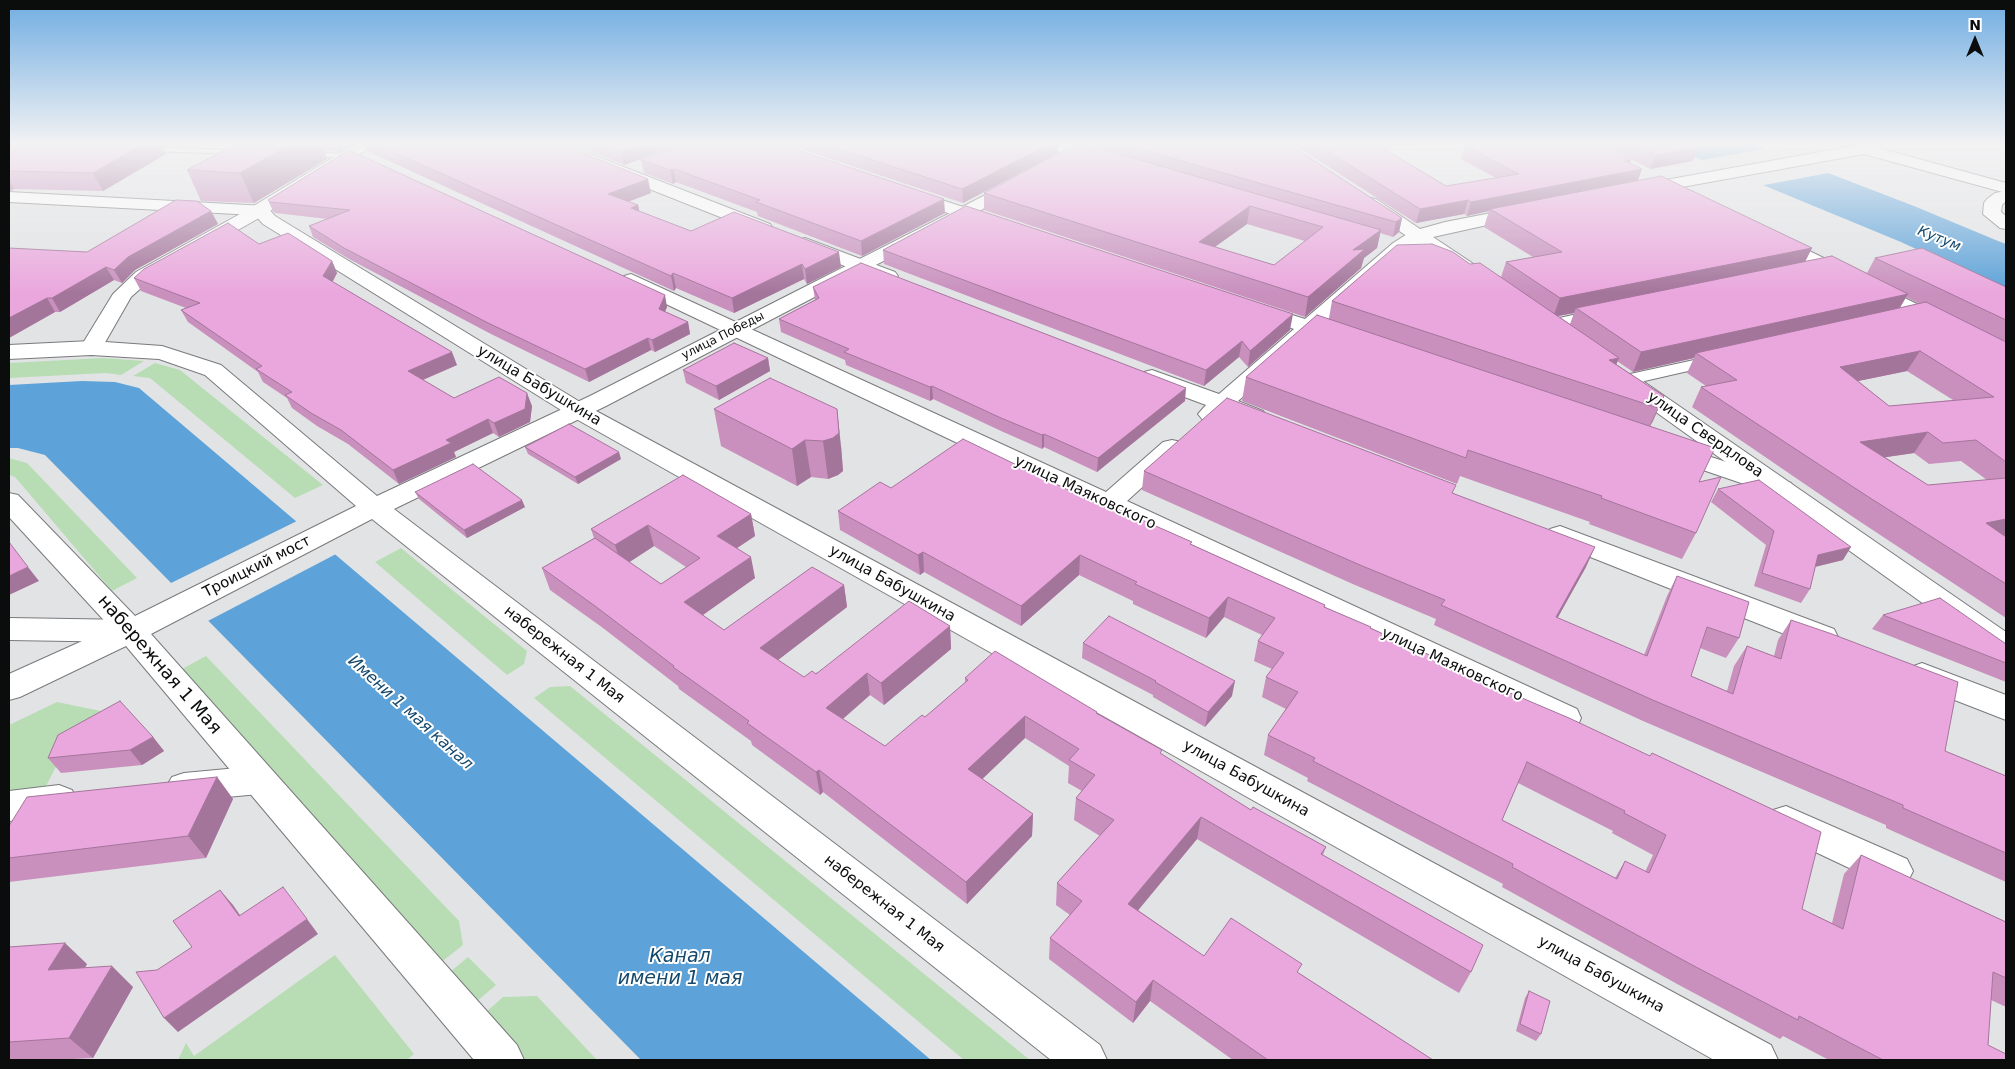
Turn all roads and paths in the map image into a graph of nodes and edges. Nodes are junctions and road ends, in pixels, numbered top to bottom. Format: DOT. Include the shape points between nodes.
graph roads {
  1 [pos="291,193"];
  2 [pos="671,193"];
  3 [pos="907,193"];
  4 [pos="999,193"];
  5 [pos="1681,193"];
  6 [pos="1359,196"];
  7 [pos="2006,196"];
  8 [pos="9,197"];
  9 [pos="1697,201"];
  10 [pos="1538,209"];
  11 [pos="260,210"];
  12 [pos="963,212"];
  13 [pos="2006,224"];
  14 [pos="1010,228"];
  15 [pos="1758,232"];
  16 [pos="1419,235"];
  17 [pos="1381,241"];
  18 [pos="1400,247"];
  19 [pos="861,266"];
  20 [pos="1828,267"];
  21 [pos="607,269"];
  22 [pos="1809,271"];
  23 [pos="1483,280"];
  24 [pos="906,283"];
  25 [pos="1236,303"];
  26 [pos="1615,311"];
  27 [pos="1921,314"];
  28 [pos="1539,319"];
  29 [pos="1892,320"];
  30 [pos="1308,327"];
  31 [pos="736,329"];
  32 [pos="1571,341"];
  33 [pos="1364,346"];
  34 [pos="91,348"];
  35 [pos="9,352"];
  36 [pos="2006,356"];
  37 [pos="1731,357"];
  38 [pos="1129,368"];
  39 [pos="1619,375"];
  40 [pos="1222,403"];
  41 [pos="577,410"];
  42 [pos="1277,425"];
  43 [pos="1653,445"];
  44 [pos="1783,490"];
  45 [pos="9,501"];
  46 [pos="1108,504"];
  47 [pos="362,514"];
  48 [pos="1535,525"];
  49 [pos="9,629"];
  50 [pos="131,631"];
  51 [pos="1840,644"];
  52 [pos="2006,647"];
  53 [pos="1905,669"];
  54 [pos="9,688"];
  55 [pos="2006,708"];
  56 [pos="1584,727"];
  57 [pos="259,780"];
  58 [pos="157,790"];
  59 [pos="88,798"];
  60 [pos="9,806"];
  61 [pos="1764,810"];
  62 [pos="1916,882"];
  63 [pos="502,1060"];
  64 [pos="1085,1060"];
  65 [pos="1756,1060"];
  1 -- 11 [label="street"];
  2 -- 19 [label="street"];
  3 -- 12 [label="street"];
  4 -- 12 [label="street, улица Победы"];
  5 -- 9 [label="street"];
  6 -- 16 [label="street"];
  7 -- 13 [label="street" via="1993,203 1992,214"];
  8 -- 11 [label="street"];
  10 -- 16 [label="street"];
  11 -- 34 [label="street" via="144,276 123,294"];
  11 -- 41 [label="street, улица Бабушкина" via="269,220"];
  12 -- 14 [label="street"];
  12 -- 19 [label="street, улица Победы"];
  15 -- 20 [label="street"];
  16 -- 18 [label="street"];
  16 -- 23 [label="street"];
  17 -- 18 [label="street"];
  18 -- 30 [label="street"];
  19 -- 24 [label="street"];
  19 -- 31 [label="street, улица Победы"];
  20 -- 22 [label="street"];
  20 -- 27 [label="street"];
  21 -- 31 [label="street, улица Маяковского"];
  25 -- 30 [label="street"];
  26 -- 28 [label="street"];
  27 -- 29 [label="street"];
  27 -- 36 [label="street"];
  28 -- 32 [label="street"];
  30 -- 33 [label="street"];
  30 -- 40 [label="street"];
  31 -- 41 [label="street, улица Победы"];
  31 -- 46 [label="street, улица Маяковского"];
  34 -- 35 [label="street, набережная 1 Мая"];
  34 -- 47 [label="street, набережная 1 Мая" via="162,353 213,370"];
  37 -- 39 [label="street"];
  38 -- 40 [label="street"];
  39 -- 44 [label="street, улица Свердлова"];
  40 -- 42 [label="street"];
  40 -- 46 [label="street"];
  41 -- 47 [label="street, улица Победы"];
  41 -- 65 [label="street, улица Бабушкина"];
  43 -- 44 [label="street"];
  44 -- 52 [label="street, улица Свердлова"];
  45 -- 50 [label="street, набережная 1 Мая"];
  46 -- 56 [label="street, улица Маяковского"];
  47 -- 50 [label="street, Троицкий мост"];
  47 -- 64 [label="street, набережная 1 Мая"];
  48 -- 51 [label="street"];
  49 -- 50 [label="street"];
  50 -- 54 [label="street, Троицкий мост"];
  50 -- 57 [label="street, набережная 1 Мая"];
  53 -- 55 [label="street"];
  57 -- 58 [label="street"];
  57 -- 63 [label="street, набережная 1 Мая"];
  59 -- 60 [label="street"];
  61 -- 62 [label="street"];
}
